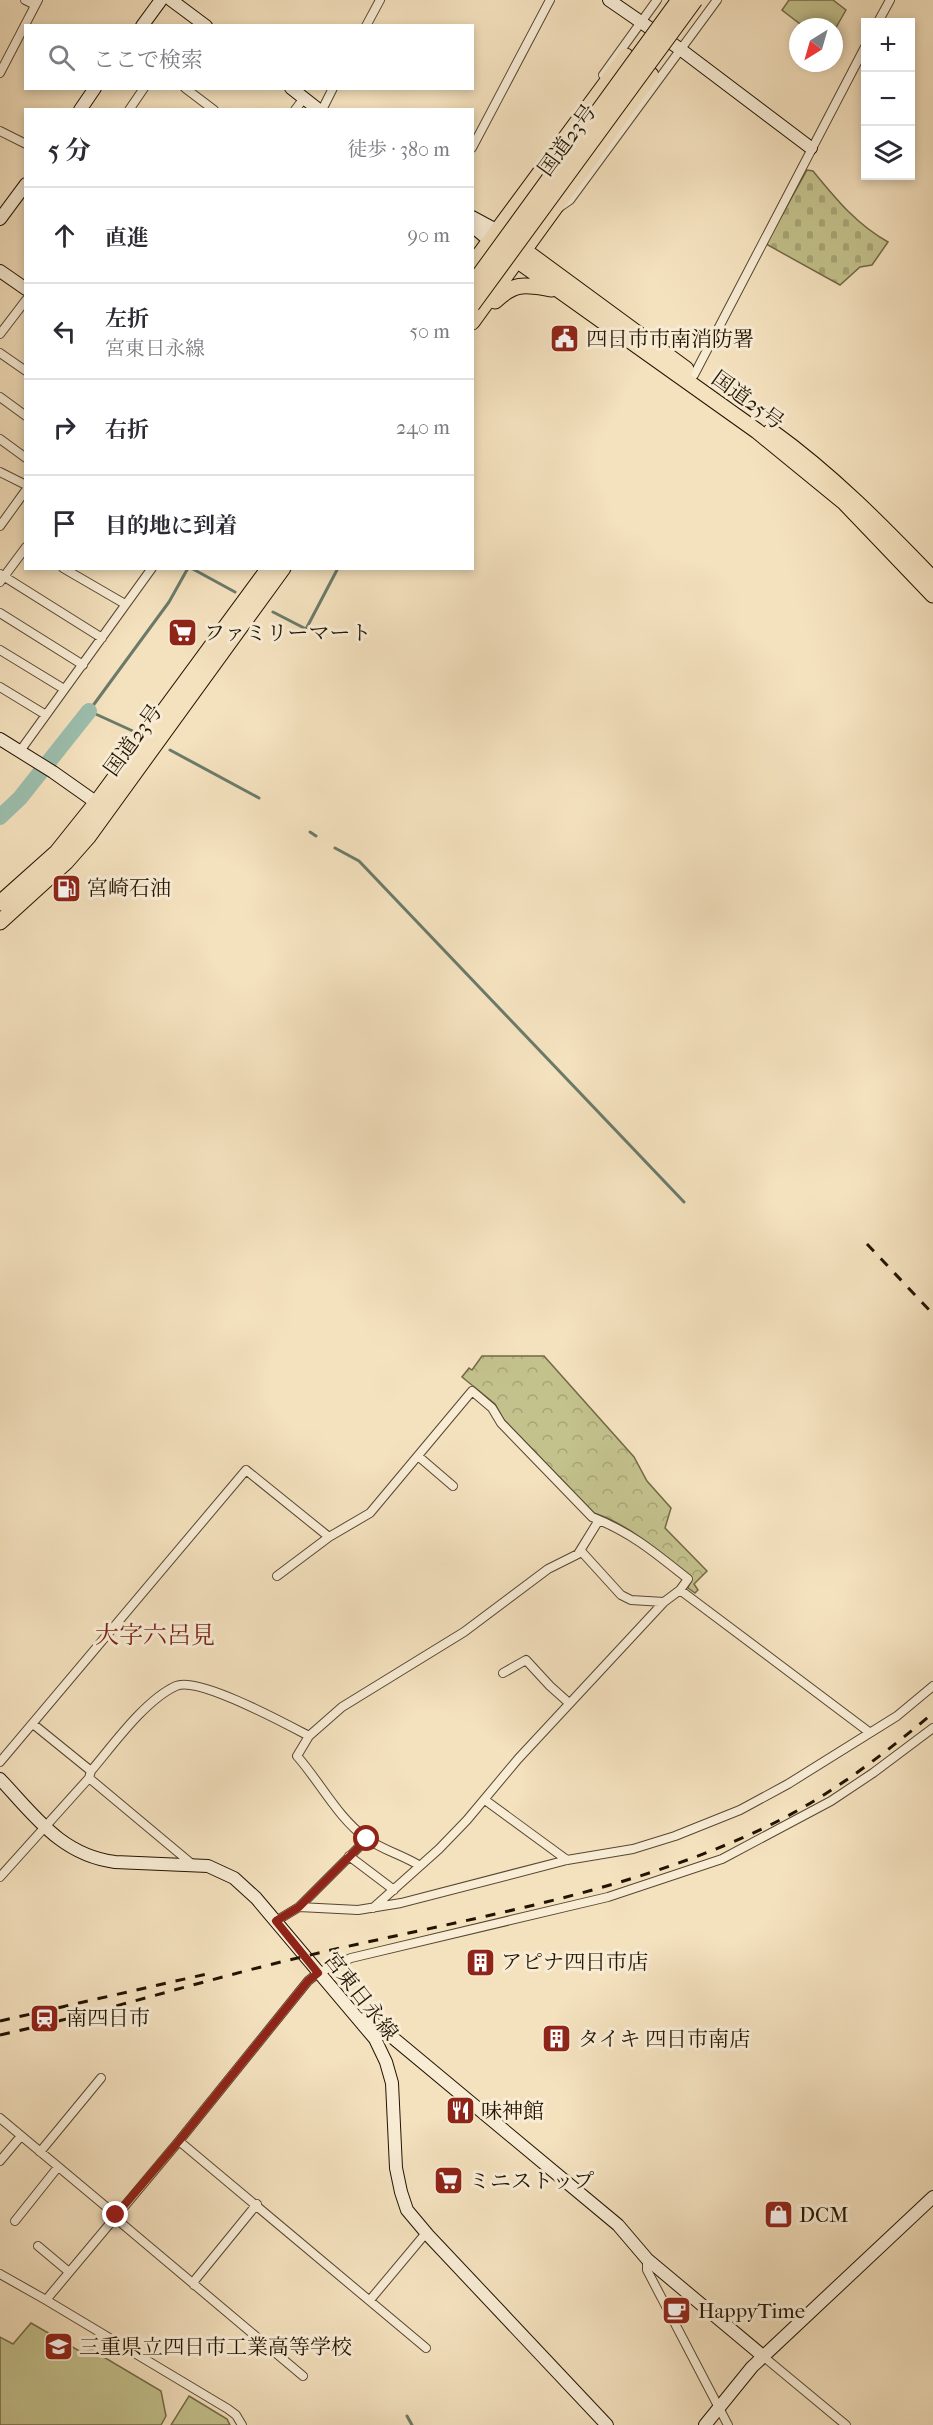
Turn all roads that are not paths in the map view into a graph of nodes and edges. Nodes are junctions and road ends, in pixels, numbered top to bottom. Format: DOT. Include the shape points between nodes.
graph roads {
  1 [pos="25,0"];
  2 [pos="161,0"];
  3 [pos="171,0"];
  4 [pos="380,0"];
  5 [pos="550,0"];
  6 [pos="609,0"];
  7 [pos="657,0"];
  8 [pos="667,0"];
  9 [pos="679,0"];
  10 [pos="694,0"];
  11 [pos="705,0"];
  12 [pos="717,0"];
  13 [pos="890,0"];
  14 [pos="36,3"];
  15 [pos="880,18"];
  16 [pos="641,22"];
  17 [pos="25,24"];
  18 [pos="143,24"];
  19 [pos="203,24"];
  20 [pos="367,24"];
  21 [pos="24,26"];
  22 [pos="680,49"];
  23 [pos="861,54"];
  24 [pos="0,73"];
  25 [pos="94,90"];
  26 [pos="143,90"];
  27 [pos="188,90"];
  28 [pos="294,90"];
  29 [pos="332,90"];
  30 [pos="304,98"];
  31 [pos="81,108"];
  32 [pos="132,108"];
  33 [pos="211,108"];
  34 [pos="296,108"];
  35 [pos="318,108"];
  36 [pos="322,108"];
  37 [pos="0,131"];
  38 [pos="24,143"];
  39 [pos="474,144"];
  40 [pos="811,148"];
  41 [pos="24,187"];
  42 [pos="528,192"];
  43 [pos="550,213"];
  44 [pos="0,219"];
  45 [pos="474,219"];
  46 [pos="474,227"];
  47 [pos="494,236"];
  48 [pos="521,254"];
  49 [pos="474,262"];
  50 [pos="0,271"];
  51 [pos="474,282"];
  52 [pos="24,288"];
  53 [pos="555,289"];
  54 [pos="24,303"];
  55 [pos="477,307"];
  56 [pos="0,334"];
  57 [pos="0,353"];
  58 [pos="24,370"];
  59 [pos="694,375"];
  60 [pos="0,397"];
  61 [pos="24,415"];
  62 [pos="0,439"];
  63 [pos="24,457"];
  64 [pos="0,472"];
  65 [pos="24,484"];
  66 [pos="24,493"];
  67 [pos="0,526"];
  68 [pos="24,549"];
  69 [pos="66,570"];
  70 [pos="150,570"];
  71 [pos="259,570"];
  72 [pos="268,570"];
  73 [pos="281,570"];
  74 [pos="286,570"];
  75 [pos="1,578"];
  76 [pos="933,579"];
  77 [pos="933,595"];
  78 [pos="125,604"];
  79 [pos="248,607"];
  80 [pos="0,613"];
  81 [pos="102,638"];
  82 [pos="0,650"];
  83 [pos="83,665"];
  84 [pos="0,687"];
  85 [pos="64,689"];
  86 [pos="46,715"];
  87 [pos="0,739"];
  88 [pos="20,751"];
  89 [pos="102,807"];
  90 [pos="0,903"];
  91 [pos="0,922"];
  92 [pos="418,1456"];
  93 [pos="453,1486"];
  94 [pos="599,1520"];
  95 [pos="329,1537"];
  96 [pos="580,1551"];
  97 [pos="277,1576"];
  98 [pos="680,1590"];
  99 [pos="664,1602"];
  100 [pos="503,1673"];
  101 [pos="933,1686"];
  102 [pos="569,1703"];
  103 [pos="33,1724"];
  104 [pos="933,1728"];
  105 [pos="869,1732"];
  106 [pos="309,1737"];
  107 [pos="0,1762"];
  108 [pos="90,1775"];
  109 [pos="0,1779"];
  110 [pos="485,1800"];
  111 [pos="45,1827"];
  112 [pos="367,1839"];
  113 [pos="349,1856"];
  114 [pos="567,1860"];
  115 [pos="192,1864"];
  116 [pos="420,1866"];
  117 [pos="0,1877"];
  118 [pos="394,1890"];
  119 [pos="299,1907"];
  120 [pos="373,1908"];
  121 [pos="276,1921"];
  122 [pos="318,1973"];
  123 [pos="360,2020"];
  124 [pos="101,2078"];
  125 [pos="0,2118"];
  126 [pos="21,2136"];
  127 [pos="179,2141"];
  128 [pos="40,2152"];
  129 [pos="0,2161"];
  130 [pos="58,2168"];
  131 [pos="933,2197"];
  132 [pos="257,2204"];
  133 [pos="115,2216"];
  134 [pos="15,2221"];
  135 [pos="426,2233"];
  136 [pos="38,2246"];
  137 [pos="647,2259"];
  138 [pos="69,2272"];
  139 [pos="0,2274"];
  140 [pos="194,2284"];
  141 [pos="46,2300"];
  142 [pos="370,2300"];
  143 [pos="426,2348"];
  144 [pos="764,2357"];
  145 [pos="303,2376"];
  146 [pos="718,2408"];
  147 [pos="242,2425"];
  148 [pos="607,2425"];
  149 [pos="705,2425"];
  150 [pos="728,2425"];
  151 [pos="846,2425"];
  1 -- 14 [label="street"];
  2 -- 18 [label="street"];
  3 -- 19 [label="street"];
  4 -- 20 [label="street"];
  5 -- 39 [label="street"];
  6 -- 16 [label="street"];
  7 -- 16 [label="street"];
  8 -- 42 [label="highway"];
  9 -- 51 [label="highway, 国道23号, bridge"];
  10 -- 55 [label="highway, 国道23号, bridge"];
  11 -- 43 [label="highway"];
  12 -- 22 [label="street"];
  13 -- 15 [label="street"];
  14 -- 17 [label="street"];
  16 -- 22 [label="street"];
  16 -- 42 [label="street" via="532,173"];
  21 -- 24 [label="street"];
  22 -- 40 [label="street"];
  22 -- 43 [label="street" via="570,200"];
  23 -- 40 [label="street"];
  25 -- 31 [label="street"];
  26 -- 32 [label="street"];
  27 -- 33 [label="street"];
  28 -- 30 [label="street"];
  29 -- 36 [label="street"];
  30 -- 34 [label="street"];
  30 -- 35 [label="street"];
  37 -- 38 [label="street"];
  40 -- 59 [label="street"];
  41 -- 44 [label="street"];
  42 -- 47 [label="highway"];
  43 -- 48 [label="highway"];
  45 -- 47 [label="street"];
  46 -- 47 [label="street"];
  47 -- 48 [label="highway, 国道25号"];
  47 -- 49 [label="highway"];
  48 -- 53 [label="highway, 国道25号"];
  48 -- 55 [label="highway"];
  48 -- 59 [label="highway, 国道25号"];
  50 -- 52 [label="street"];
  53 -- 55 [label="highway" via="518,285"];
  53 -- 77 [label="highway, 国道25号" via="757,431 845,503"];
  54 -- 56 [label="street"];
  57 -- 58 [label="street"];
  59 -- 76 [label="highway, 国道25号" via="805,455 861,504"];
  60 -- 61 [label="street"];
  62 -- 63 [label="street"];
  64 -- 65 [label="street"];
  66 -- 67 [label="street"];
  68 -- 75 [label="street"];
  69 -- 78 [label="street"];
  70 -- 78 [label="street"];
  71 -- 79 [label="highway"];
  72 -- 79 [label="highway, 国道23号"];
  73 -- 79 [label="highway, 国道23号"];
  74 -- 79 [label="highway"];
  75 -- 81 [label="street"];
  78 -- 81 [label="street"];
  79 -- 89 [label="highway, 国道23号"];
  80 -- 83 [label="street"];
  81 -- 83 [label="street"];
  82 -- 85 [label="street"];
  83 -- 85 [label="street"];
  84 -- 86 [label="street"];
  85 -- 86 [label="street"];
  86 -- 88 [label="street"];
  87 -- 88 [label="street"];
  88 -- 89 [label="street"];
  89 -- 90 [label="highway, 国道23号"];
  89 -- 91 [label="highway, 国道23号" via="66,862"];
  92 -- 93 [label="street"];
  92 -- 94 [label="street" via="472,1391"];
  92 -- 95 [label="street" via="370,1513"];
  94 -- 96 [label="street"];
  94 -- 98 [label="street" via="635,1537 688,1579"];
  95 -- 97 [label="street"];
  95 -- 103 [label="street" via="246,1470"];
  96 -- 99 [label="street" via="621,1595 631,1600"];
  96 -- 106 [label="street" via="548,1569 464,1632 342,1707"];
  98 -- 99 [label="street"];
  98 -- 105 [label="street"];
  99 -- 102 [label="street"];
  100 -- 102 [label="street" via="526,1660"];
  101 -- 105 [label="street" via="897,1716"];
  102 -- 110 [label="street"];
  103 -- 107 [label="street"];
  103 -- 108 [label="street"];
  104 -- 122 [label="street" via="831,1801 722,1859 608,1897 362,1955"];
  105 -- 114 [label="street" via="817,1767 740,1810 633,1849"];
  106 -- 108 [label="street" via="225,1696 179,1685 138,1716"];
  106 -- 112 [label="street" via="297,1756 342,1817"];
  108 -- 111 [label="street"];
  108 -- 115 [label="street"];
  109 -- 111 [label="street, 宮東日永線"];
  110 -- 114 [label="street"];
  110 -- 116 [label="street"];
  111 -- 115 [label="street, 宮東日永線" via="67,1847 101,1861"];
  111 -- 117 [label="street"];
  112 -- 113 [label="street"];
  112 -- 116 [label="street"];
  113 -- 118 [label="street"];
  113 -- 119 [label="street"];
  114 -- 120 [label="street"];
  115 -- 121 [label="street, 宮東日永線" via="217,1869 234,1878"];
  116 -- 118 [label="street"];
  118 -- 120 [label="street"];
  119 -- 120 [label="street"];
  119 -- 121 [label="street"];
  121 -- 122 [label="street, 宮東日永線"];
  122 -- 123 [label="street, 宮東日永線"];
  122 -- 127 [label="street" via="252,2048"];
  123 -- 135 [label="street, 宮東日永線" via="386,2062 392,2083 396,2168 401,2192 407,2210"];
  123 -- 137 [label="street" via="380,2027 618,2225"];
  124 -- 128 [label="street"];
  125 -- 126 [label="street"];
  126 -- 128 [label="street"];
  126 -- 129 [label="street"];
  127 -- 132 [label="street"];
  127 -- 133 [label="street"];
  128 -- 130 [label="street"];
  130 -- 133 [label="street"];
  130 -- 134 [label="street"];
  131 -- 144 [label="street"];
  132 -- 140 [label="street"];
  132 -- 142 [label="street"];
  133 -- 138 [label="street"];
  133 -- 140 [label="street"];
  135 -- 142 [label="street"];
  135 -- 148 [label="street, 宮東日永線"];
  136 -- 138 [label="street"];
  137 -- 144 [label="street"];
  137 -- 146 [label="street" via="646,2270"];
  138 -- 141 [label="street"];
  139 -- 141 [label="street"];
  140 -- 145 [label="street"];
  141 -- 147 [label="street" via="228,2409"];
  142 -- 143 [label="street"];
  144 -- 146 [label="street"];
  144 -- 151 [label="street"];
  146 -- 149 [label="street"];
  146 -- 150 [label="street"];
}
